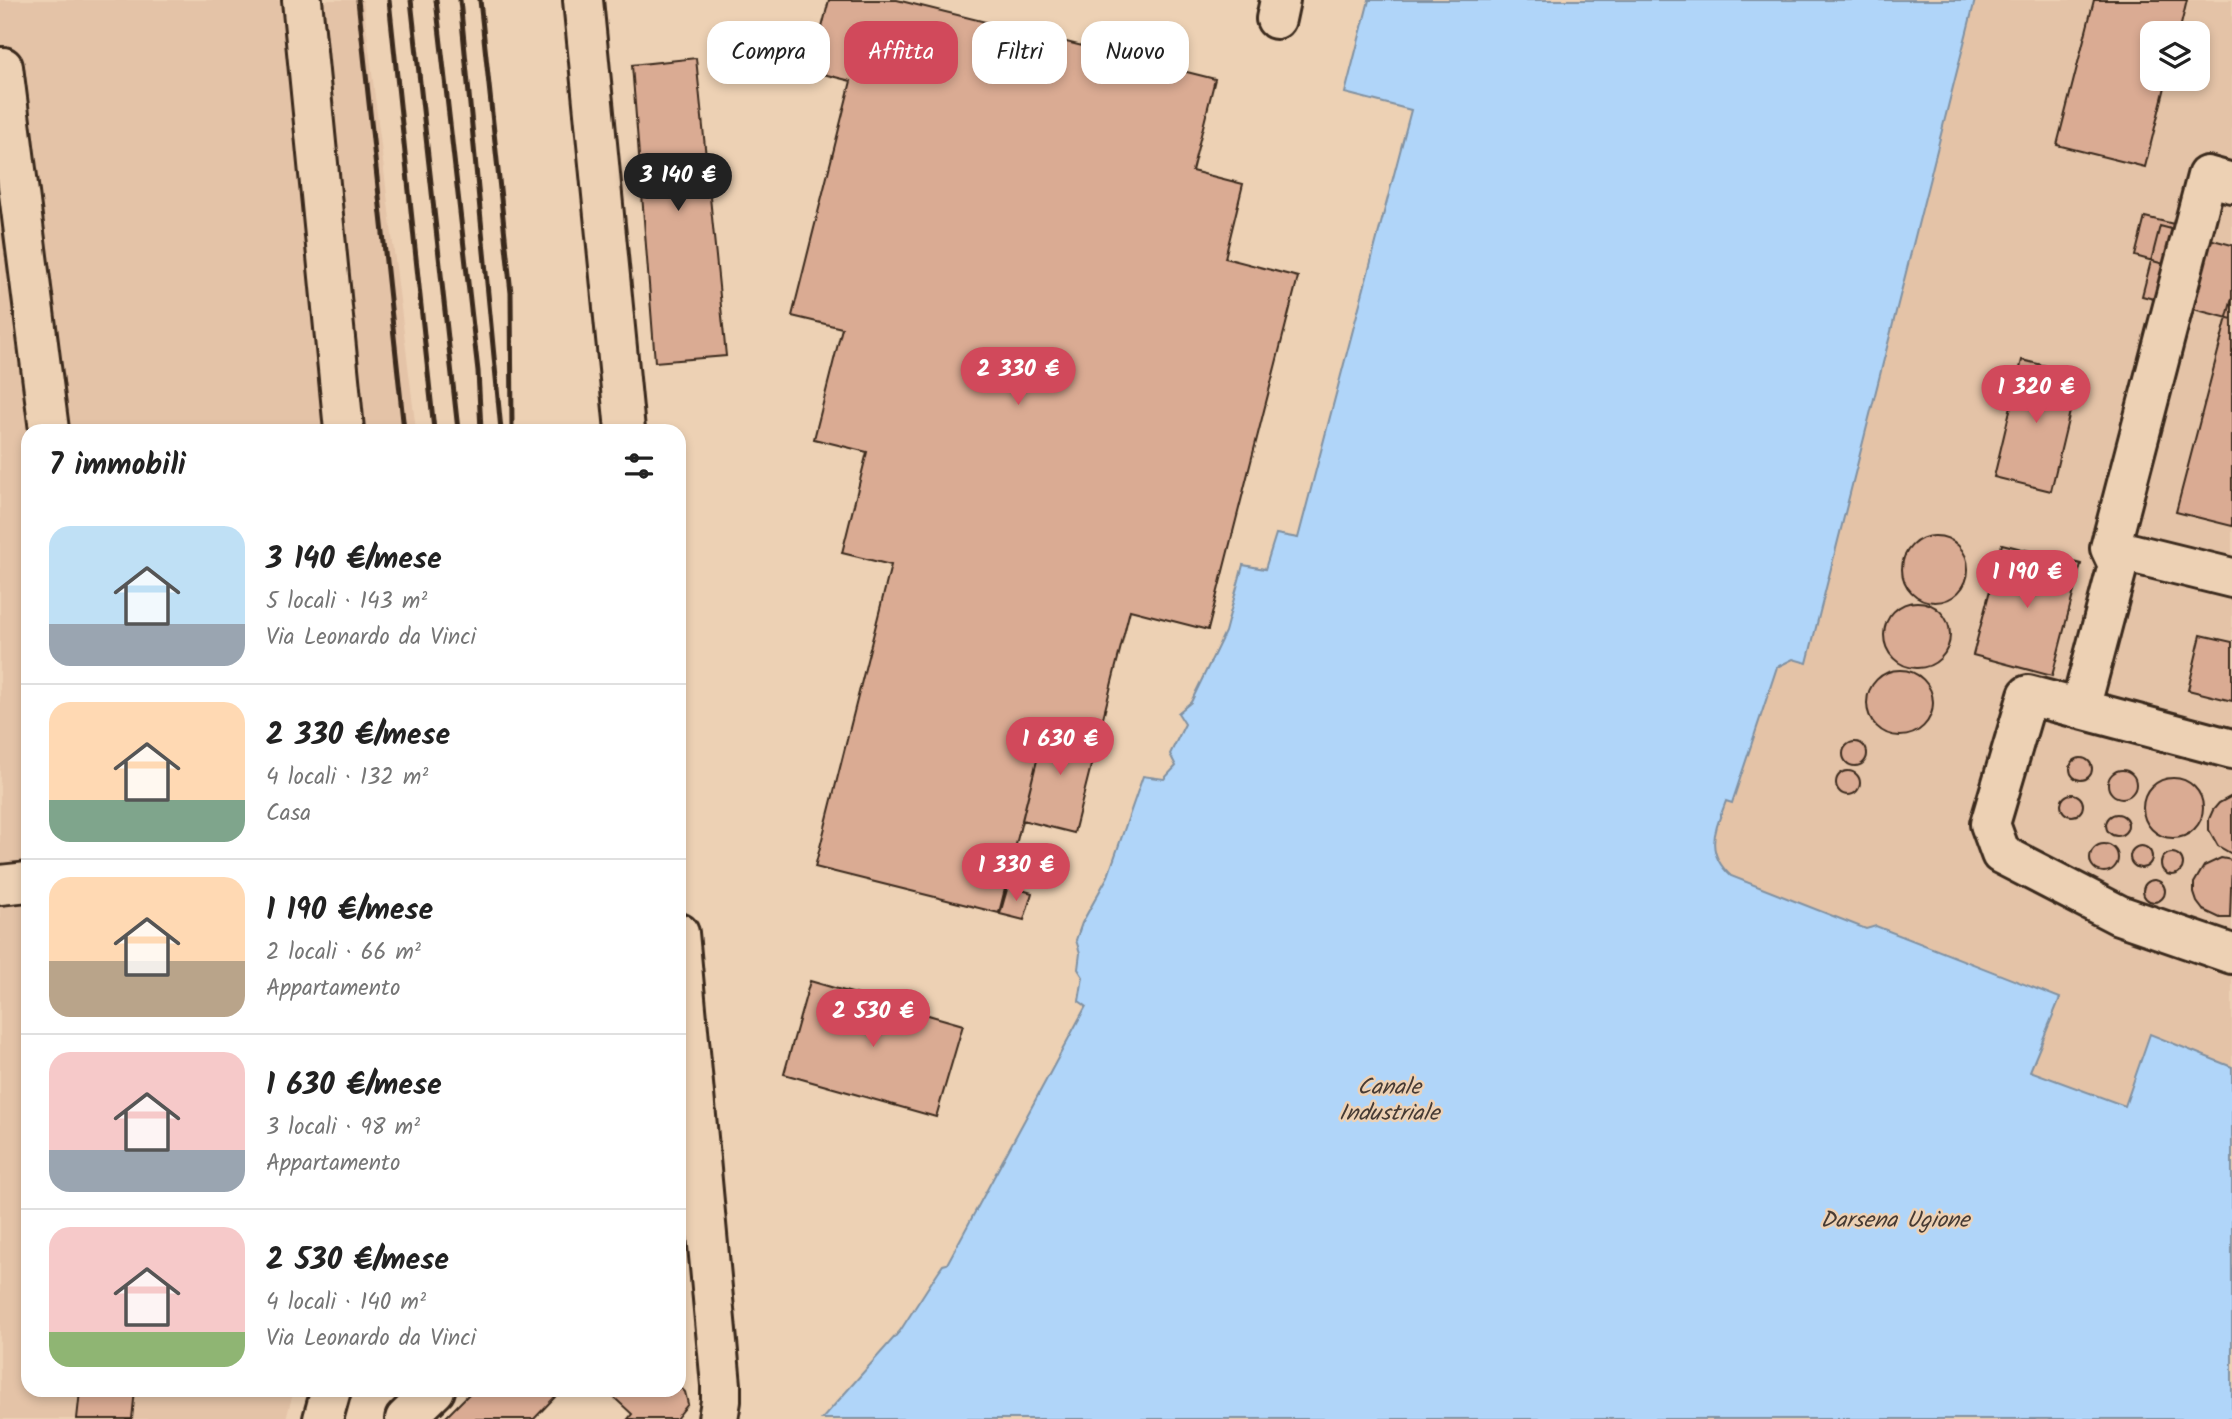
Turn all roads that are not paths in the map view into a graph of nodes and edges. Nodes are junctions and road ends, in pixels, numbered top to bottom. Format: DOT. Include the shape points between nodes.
graph roads {
  1 [pos="302,0"];
  2 [pos="583,0"];
  3 [pos="0,68"];
  4 [pos="2232,183"];
  5 [pos="48,424"];
  6 [pos="343,424"];
  7 [pos="624,424"];
  8 [pos="2110,548"];
  9 [pos="2232,578"];
  10 [pos="2080,709"];
  11 [pos="2232,749"];
  12 [pos="21,883"];
  13 [pos="0,885"];
  14 [pos="2232,954"];
  15 [pos="686,1111"];
  16 [pos="687,1136"];
  17 [pos="329,1397"];
  18 [pos="428,1397"];
  19 [pos="323,1419"];
  20 [pos="405,1419"];
  21 [pos="718,1419"];
  1 -- 6 [label="street"];
  2 -- 7 [label="street"];
  3 -- 5 [label="street"];
  4 -- 8 [label="street" via="2207,176"];
  8 -- 9 [label="street"];
  8 -- 10 [label="street" via="2118,565"];
  10 -- 11 [label="street"];
  10 -- 14 [label="street" via="2028,695 1990,824 2001,854 2119,915"];
  12 -- 13 [label="street"];
  15 -- 16 [label="street"];
  16 -- 21 [label="street" via="721,1385"];
  17 -- 19 [label="street"];
  18 -- 20 [label="street"];
}
